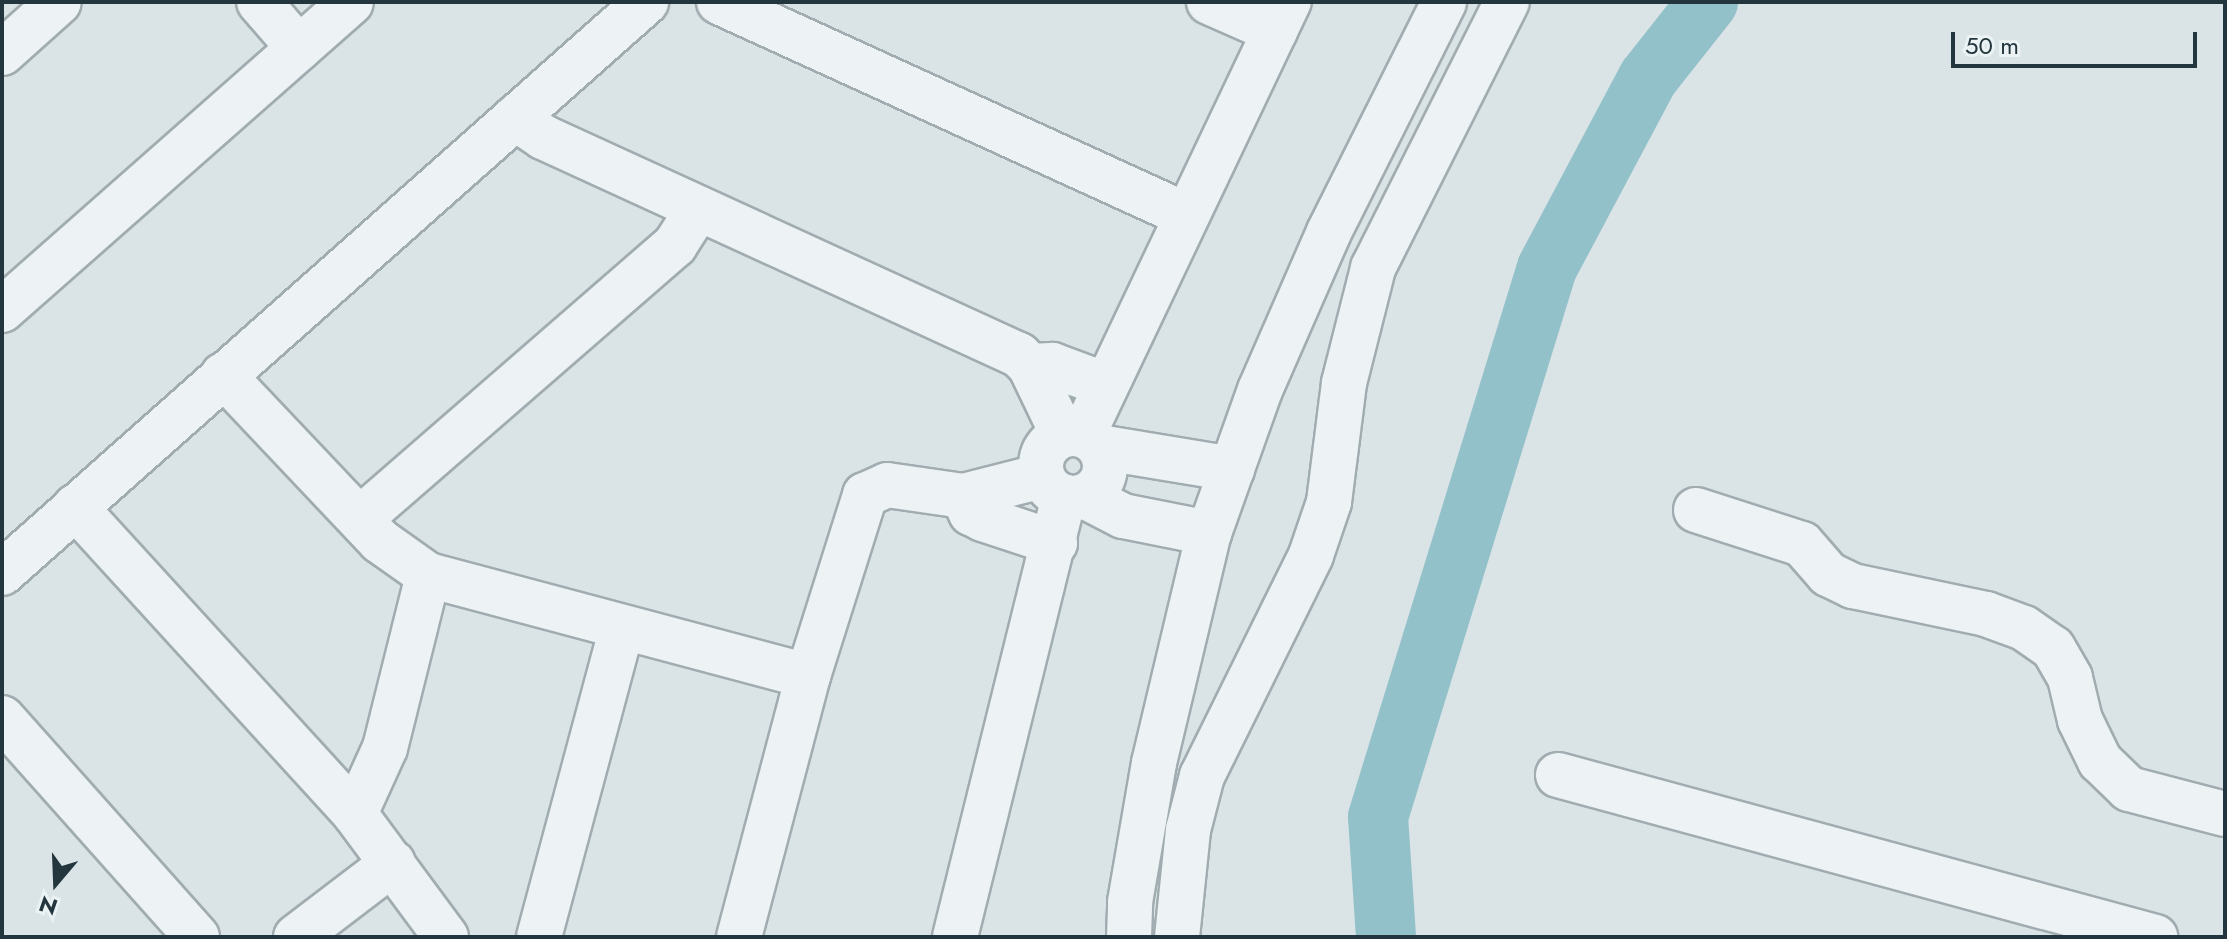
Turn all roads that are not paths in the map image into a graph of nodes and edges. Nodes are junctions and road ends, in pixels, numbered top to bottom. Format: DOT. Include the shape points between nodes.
graph roads {
  1 [pos="59,2"];
  2 [pos="259,2"];
  3 [pos="351,2"];
  4 [pos="646,2"];
  5 [pos="719,2"];
  6 [pos="1209,2"];
  7 [pos="1444,2"];
  8 [pos="1507,2"];
  9 [pos="1282,17"];
  10 [pos="299,48"];
  11 [pos="2,53"];
  12 [pos="515,118"];
  13 [pos="698,209"];
  14 [pos="1186,215"];
  15 [pos="1329,232"];
  16 [pos="1373,268"];
  17 [pos="2,310"];
  18 [pos="1030,366"];
  19 [pos="223,375"];
  20 [pos="1106,385"];
  21 [pos="1081,439"];
  22 [pos="1232,469"];
  23 [pos="1063,490"];
  24 [pos="963,496"];
  25 [pos="75,507"];
  26 [pos="1696,510"];
  27 [pos="361,518"];
  28 [pos="1209,533"];
  29 [pos="1055,543"];
  30 [pos="2,573"];
  31 [pos="428,575"];
  32 [pos="621,630"];
  33 [pos="808,676"];
  34 [pos="2,718"];
  35 [pos="1154,763"];
  36 [pos="1558,775"];
  37 [pos="1202,776"];
  38 [pos="355,814"];
  39 [pos="2225,814"];
  40 [pos="393,863"];
  41 [pos="197,937"];
  42 [pos="296,937"];
  43 [pos="446,937"];
  44 [pos="539,937"];
  45 [pos="739,937"];
  46 [pos="955,937"];
  47 [pos="1129,937"];
  48 [pos="1177,937"];
  49 [pos="2155,937"];
  1 -- 11 [label="street"];
  2 -- 10 [label="street"];
  3 -- 10 [label="street"];
  4 -- 12 [label="street"];
  5 -- 14 [label="street"];
  6 -- 9 [label="street"];
  7 -- 15 [label="street"];
  8 -- 16 [label="street"];
  9 -- 14 [label="street"];
  10 -- 17 [label="street"];
  12 -- 13 [label="street" via="543,137"];
  12 -- 19 [label="street"];
  13 -- 18 [label="street" via="997,343"];
  13 -- 27 [label="street" via="675,245"];
  14 -- 20 [label="street"];
  15 -- 16 [label="street"];
  15 -- 22 [label="street"];
  16 -- 37 [label="street" via="1344,383 1329,502 1311,555"];
  18 -- 20 [label="street" via="1052,365"];
  18 -- 21 [label="street"];
  19 -- 25 [label="street"];
  19 -- 27 [label="street"];
  20 -- 21 [label="street"];
  21 -- 22 [label="street"];
  21 -- 23 [label="street" via="1042,456"];
  21 -- 23 [label="street" via="1104,476"];
  22 -- 28 [label="street"];
  23 -- 24 [label="street"];
  23 -- 28 [label="street" via="1123,516"];
  23 -- 29 [label="street"];
  24 -- 29 [label="street" via="971,513"];
  24 -- 33 [label="street" via="887,485 865,495"];
  25 -- 30 [label="street"];
  25 -- 38 [label="street"];
  26 -- 39 [label="street" via="1802,544 1828,574 1853,586 1986,614 2024,628 2053,648 2070,678 2080,720 2100,761 2129,789"];
  27 -- 31 [label="street" via="395,555"];
  28 -- 35 [label="street"];
  29 -- 46 [label="street" via="970,861"];
  31 -- 32 [label="street"];
  31 -- 38 [label="street" via="385,748"];
  32 -- 33 [label="street"];
  32 -- 44 [label="street"];
  33 -- 45 [label="street"];
  34 -- 41 [label="street"];
  35 -- 37 [label="street"];
  35 -- 47 [label="street"];
  36 -- 49 [label="street"];
  37 -- 48 [label="street" via="1188,830"];
  38 -- 40 [label="street"];
  40 -- 42 [label="street"];
  40 -- 43 [label="street"];
}
